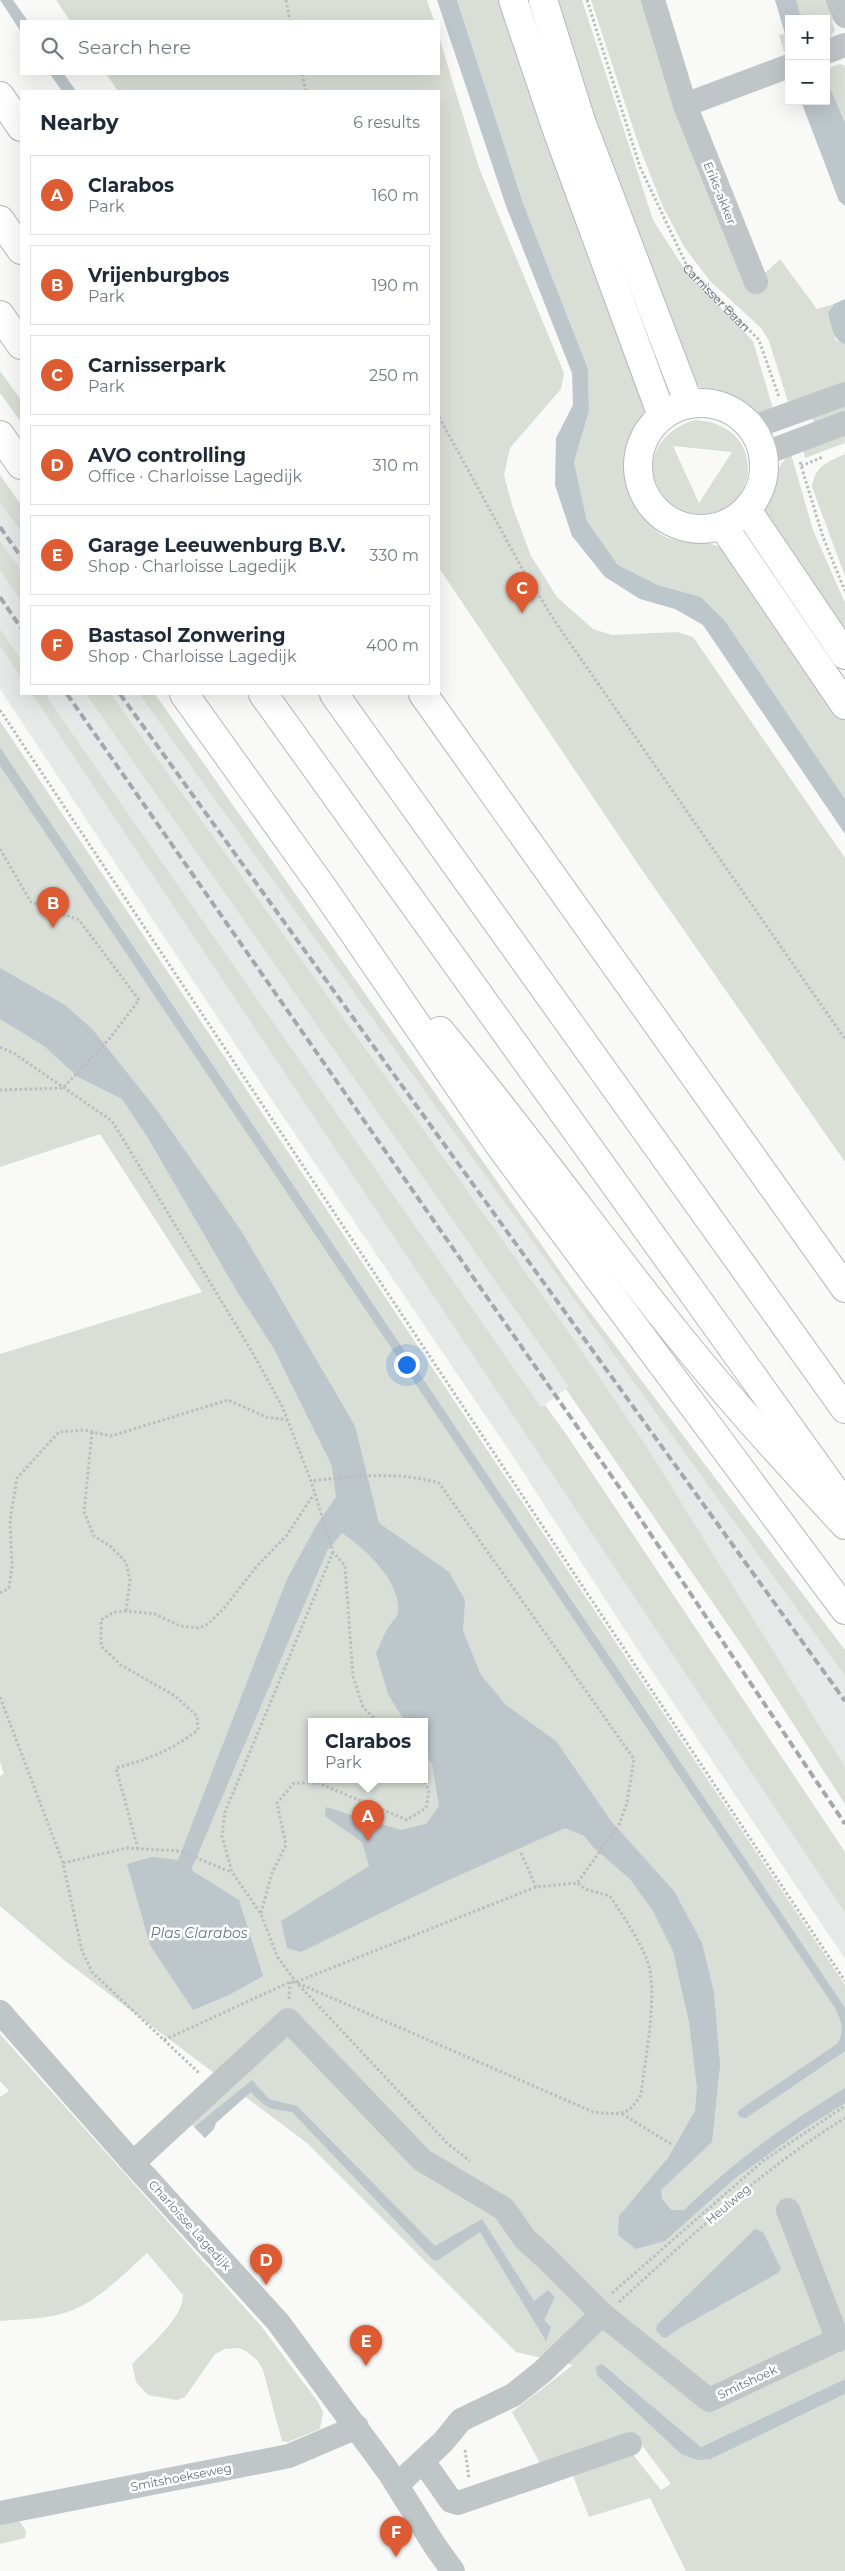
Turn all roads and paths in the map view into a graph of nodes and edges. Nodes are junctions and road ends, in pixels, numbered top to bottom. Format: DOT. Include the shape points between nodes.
graph roads {
  1 [pos="286,0"];
  2 [pos="514,0"];
  3 [pos="543,0"];
  4 [pos="587,0"];
  5 [pos="654,0"];
  6 [pos="838,0"];
  7 [pos="845,16"];
  8 [pos="290,20"];
  9 [pos="845,45"];
  10 [pos="830,51"];
  11 [pos="785,67"];
  12 [pos="302,75"];
  13 [pos="306,90"];
  14 [pos="0,96"];
  15 [pos="685,104"];
  16 [pos="20,126"];
  17 [pos="0,220"];
  18 [pos="20,249"];
  19 [pos="756,282"];
  20 [pos="0,315"];
  21 [pos="20,344"];
  22 [pos="845,394"];
  23 [pos="689,404"];
  24 [pos="785,415"];
  25 [pos="662,416"];
  26 [pos="440,419"];
  27 [pos="845,423"];
  28 [pos="751,428"];
  29 [pos="0,435"];
  30 [pos="794,441"];
  31 [pos="763,454"];
  32 [pos="20,464"];
  33 [pos="747,510"];
  34 [pos="723,526"];
  35 [pos="845,592"];
  36 [pos="845,655"];
  37 [pos="185,695"];
  38 [pos="264,695"];
  39 [pos="335,695"];
  40 [pos="424,695"];
  41 [pos="845,705"];
  42 [pos="0,710"];
  43 [pos="0,849"];
  44 [pos="324,891"];
  45 [pos="845,1039"];
  46 [pos="0,1047"];
  47 [pos="63,1088"];
  48 [pos="0,1090"];
  49 [pos="845,1288"];
  50 [pos="845,1409"];
  51 [pos="288,1420"];
  52 [pos="92,1432"];
  53 [pos="310,1481"];
  54 [pos="315,1494"];
  55 [pos="845,1505"];
  56 [pos="845,1525"];
  57 [pos="333,1552"];
  58 [pos="0,1594"];
  59 [pos="845,1610"];
  60 [pos="126,1611"];
  61 [pos="0,1697"];
  62 [pos="374,1718"];
  63 [pos="308,1782"];
  64 [pos="320,1783"];
  65 [pos="425,1783"];
  66 [pos="138,1849"];
  67 [pos="521,1853"];
  68 [pos="62,1862"];
  69 [pos="232,1872"];
  70 [pos="577,1883"];
  71 [pos="536,1887"];
  72 [pos="261,1914"];
  73 [pos="845,1981"];
  74 [pos="296,1982"];
  75 [pos="0,2012"];
  76 [pos="164,2040"];
  77 [pos="214,2088"];
  78 [pos="845,2106"];
  79 [pos="621,2114"];
  80 [pos="845,2118"];
  81 [pos="671,2144"];
  82 [pos="133,2163"];
  83 [pos="474,2164"];
  84 [pos="788,2210"];
  85 [pos="612,2292"];
  86 [pos="604,2305"];
  87 [pos="841,2338"];
  88 [pos="461,2420"];
  89 [pos="366,2433"];
  90 [pos="630,2444"];
  91 [pos="423,2461"];
  92 [pos="398,2484"];
  93 [pos="472,2499"];
  94 [pos="0,2513"];
  95 [pos="452,2571"];
  1 -- 8 [label="path"];
  2 -- 25 [label="main road" via="558,133"];
  3 -- 23 [label="main road" via="581,121"];
  4 -- 24 [label="path, Carnisser Baan" via="640,167 688,268 759,340"];
  5 -- 15 [label="street, Eriks-akker"];
  6 -- 7 [label="street"];
  9 -- 10 [label="street"];
  11 -- 15 [label="street"];
  12 -- 13 [label="path"];
  14 -- 16 [label="main road"];
  15 -- 19 [label="street, Eriks-akker"];
  17 -- 18 [label="main road"];
  20 -- 21 [label="main road"];
  22 -- 24 [label="street"];
  23 -- 25 [label="main road"];
  23 -- 28 [label="main road" via="724,407"];
  24 -- 28 [label="street"];
  25 -- 34 [label="main road" via="642,442 638,458 638,474 646,497 662,516 676,524 691,529"];
  26 -- 45 [label="path" via="523,570 556,623"];
  27 -- 30 [label="street"];
  28 -- 31 [label="main road"];
  29 -- 32 [label="main road"];
  30 -- 31 [label="street"];
  30 -- 35 [label="path" via="823,537"];
  31 -- 33 [label="main road" via="762,484"];
  33 -- 34 [label="main road"];
  33 -- 36 [label="main road"];
  34 -- 41 [label="main road"];
  37 -- 44 [label="main road"];
  38 -- 55 [label="main road"];
  39 -- 50 [label="main road"];
  40 -- 49 [label="main road"];
  42 -- 73 [label="path"];
  43 -- 47 [label="path" via="31,902 79,920 139,1000 110,1038"];
  44 -- 56 [label="main road" via="500,1104 661,1314 750,1423"];
  44 -- 59 [label="main road" via="500,1146"];
  46 -- 47 [label="path"];
  47 -- 48 [label="path"];
  47 -- 51 [label="path" via="112,1122 251,1350"];
  51 -- 52 [label="path" via="266,1417 228,1400 111,1436"];
  51 -- 53 [label="path"];
  52 -- 58 [label="path" via="58,1432 17,1478 10,1520 12,1566 9,1588"];
  52 -- 60 [label="path" via="84,1512 94,1536 126,1562 130,1580"];
  53 -- 54 [label="path"];
  53 -- 70 [label="path" via="381,1476 418,1477 439,1483 634,1760 627,1803 619,1825"];
  54 -- 57 [label="path"];
  54 -- 60 [label="path" via="287,1534 208,1624 199,1628 180,1626 155,1614"];
  57 -- 62 [label="path" via="345,1566 353,1676 363,1707"];
  57 -- 69 [label="path" via="224,1812 222,1836"];
  60 -- 66 [label="path" via="114,1612 101,1620 101,1646 121,1665 175,1696 197,1716 198,1730 175,1747 149,1759 116,1768"];
  61 -- 68 [label="path"];
  63 -- 72 [label="path" via="294,1783 277,1803 286,1846 272,1873"];
  64 -- 65 [label="path" via="407,1820 426,1808 429,1791"];
  66 -- 68 [label="path" via="127,1848"];
  66 -- 69 [label="path" via="180,1850"];
  67 -- 71 [label="path"];
  68 -- 76 [label="path" via="82,1951 92,1972"];
  69 -- 72 [label="path"];
  70 -- 71 [label="path"];
  70 -- 79 [label="path" via="585,1889 610,1896 648,1961 652,1986 641,2094 634,2108"];
  71 -- 74 [label="path"];
  72 -- 74 [label="path" via="277,1956"];
  74 -- 76 [label="path"];
  74 -- 79 [label="path" via="593,2112"];
  74 -- 83 [label="path" via="448,2144"];
  75 -- 82 [label="street, Charloisse Lagedijk"];
  76 -- 77 [label="path"];
  77 -- 82 [label="street"];
  77 -- 86 [label="street" via="288,2020 422,2160 504,2209 524,2239"];
  78 -- 85 [label="path" via="762,2161"];
  79 -- 81 [label="path"];
  80 -- 86 [label="path, Heulweg" via="751,2183"];
  82 -- 89 [label="street, Charloisse Lagedijk" via="278,2322"];
  84 -- 87 [label="street"];
  86 -- 87 [label="street, Smitshoek" via="709,2400"];
  86 -- 88 [label="street" via="542,2372 513,2395"];
  88 -- 91 [label="street"];
  88 -- 93 [label="path"];
  89 -- 92 [label="street, Charloisse Lagedijk"];
  89 -- 94 [label="street, Smitshoekseweg" via="289,2456"];
  90 -- 93 [label="street"];
  91 -- 92 [label="street"];
  91 -- 93 [label="street" via="451,2500 458,2503"];
  92 -- 95 [label="street, Charloisse Lagedijk"];
}
